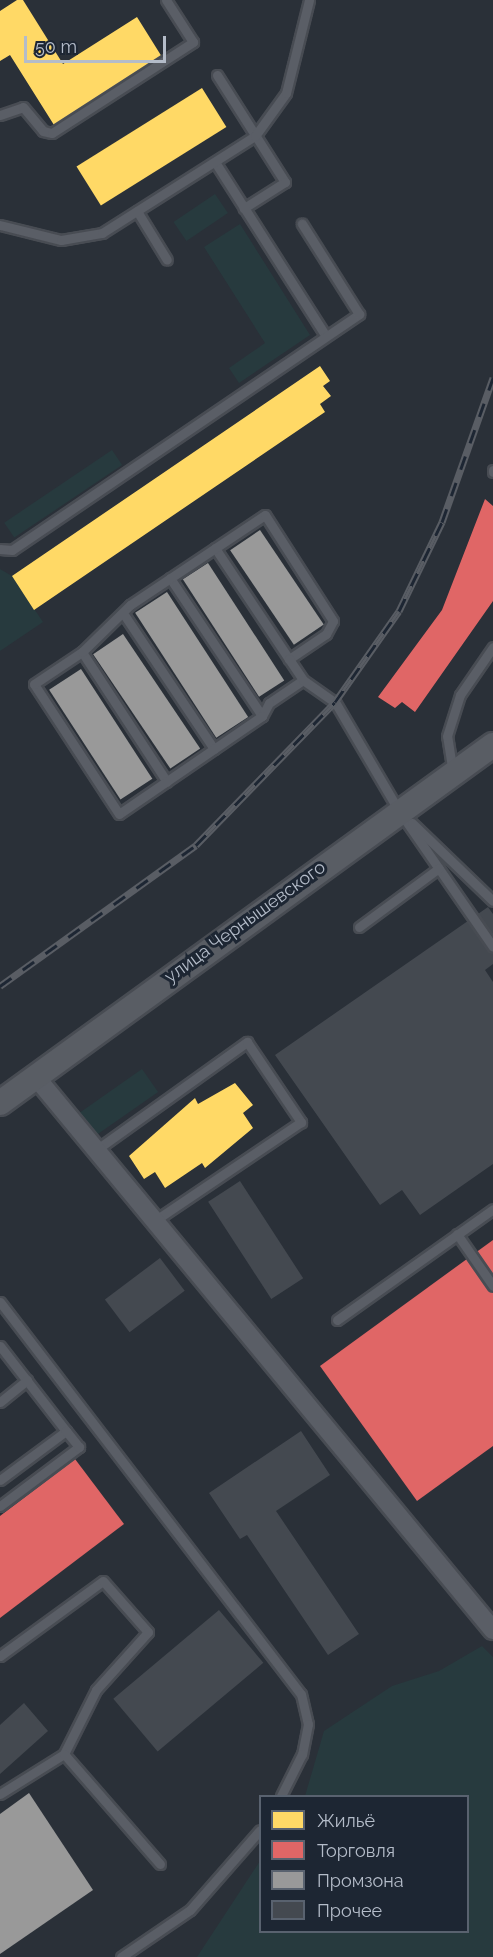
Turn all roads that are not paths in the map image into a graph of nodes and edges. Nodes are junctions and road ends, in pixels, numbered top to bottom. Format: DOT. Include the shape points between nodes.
graph roads {
  1 [pos="166,0"];
  2 [pos="309,0"];
  3 [pos="217,75"];
  4 [pos="0,115"];
  5 [pos="255,136"];
  6 [pos="215,162"];
  7 [pos="244,208"];
  8 [pos="136,211"];
  9 [pos="302,224"];
  10 [pos="0,225"];
  11 [pos="167,260"];
  12 [pos="326,336"];
  13 [pos="215,548"];
  14 [pos="0,549"];
  15 [pos="170,578"];
  16 [pos="125,616"];
  17 [pos="493,647"];
  18 [pos="82,652"];
  19 [pos="289,659"];
  20 [pos="303,680"];
  21 [pos="262,716"];
  22 [pos="493,745"];
  23 [pos="214,749"];
  24 [pos="453,774"];
  25 [pos="167,782"];
  26 [pos="399,812"];
  27 [pos="439,868"];
  28 [pos="493,901"];
  29 [pos="359,927"];
  30 [pos="493,947"];
  31 [pos="35,1076"];
  32 [pos="0,1103"];
  33 [pos="96,1150"];
  34 [pos="493,1209"];
  35 [pos="154,1221"];
  36 [pos="457,1234"];
  37 [pos="493,1286"];
  38 [pos="0,1302"];
  39 [pos="337,1320"];
  40 [pos="0,1346"];
  41 [pos="27,1380"];
  42 [pos="0,1402"];
  43 [pos="66,1431"];
  44 [pos="0,1480"];
  45 [pos="0,1506"];
  46 [pos="493,1630"];
  47 [pos="0,1656"];
  48 [pos="64,1754"];
  49 [pos="0,1794"];
  50 [pos="282,1795"];
  51 [pos="259,1832"];
  52 [pos="160,1864"];
  53 [pos="121,1957"];
  1 -- 4 [label="lane" via="193,42 52,133 43,131 23,107"];
  2 -- 5 [label="lane" via="286,93"];
  3 -- 5 [label="lane"];
  5 -- 6 [label="lane"];
  5 -- 7 [label="lane" via="285,182"];
  6 -- 7 [label="lane"];
  6 -- 8 [label="lane"];
  7 -- 12 [label="lane"];
  8 -- 10 [label="lane" via="102,233 61,240"];
  8 -- 11 [label="lane"];
  9 -- 12 [label="lane" via="359,314"];
  12 -- 14 [label="lane" via="12,550"];
  13 -- 15 [label="lane"];
  13 -- 19 [label="lane"];
  13 -- 19 [label="lane" via="265,515 333,621 326,634"];
  15 -- 16 [label="lane" via="130,605"];
  15 -- 21 [label="lane"];
  16 -- 18 [label="lane" via="88,641"];
  16 -- 23 [label="lane"];
  17 -- 24 [label="lane" via="460,695 447,736"];
  18 -- 25 [label="lane"];
  18 -- 25 [label="lane" via="34,684 119,814"];
  19 -- 20 [label="lane"];
  20 -- 21 [label="lane" via="269,703"];
  20 -- 26 [label="lane" via="335,702"];
  21 -- 23 [label="lane"];
  22 -- 24 [label="main road, улица Чернышевского"];
  23 -- 25 [label="lane"];
  24 -- 26 [label="main road, улица Чернышевского"];
  26 -- 27 [label="lane"];
  26 -- 28 [label="lane"];
  26 -- 31 [label="main road, улица Чернышевского"];
  27 -- 29 [label="lane"];
  27 -- 30 [label="lane"];
  31 -- 32 [label="main road, улица Чернышевского"];
  31 -- 33 [label="street"];
  33 -- 35 [label="street"];
  33 -- 35 [label="lane" via="247,1042 301,1122"];
  34 -- 36 [label="lane"];
  35 -- 46 [label="street"];
  36 -- 37 [label="lane"];
  36 -- 39 [label="lane"];
  38 -- 50 [label="lane" via="301,1694 306,1734"];
  40 -- 41 [label="lane"];
  41 -- 42 [label="lane"];
  41 -- 43 [label="lane"];
  43 -- 44 [label="lane"];
  43 -- 45 [label="lane" via="79,1447"];
  47 -- 48 [label="lane" via="103,1581 148,1632 96,1690"];
  48 -- 49 [label="lane"];
  48 -- 52 [label="lane"];
  51 -- 53 [label="lane" via="190,1910"];
}
